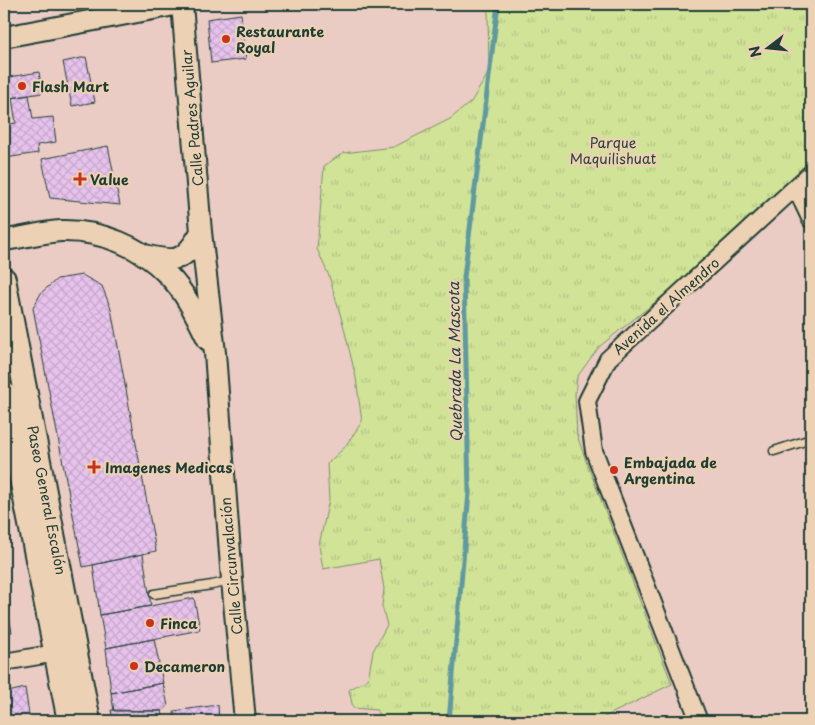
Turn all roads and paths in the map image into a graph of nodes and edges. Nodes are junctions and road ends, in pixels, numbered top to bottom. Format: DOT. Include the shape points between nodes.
graph roads {
  1 [pos="181,4"];
  2 [pos="4,37"];
  3 [pos="811,173"];
  4 [pos="796,188"];
  5 [pos="811,220"];
  6 [pos="201,232"];
  7 [pos="4,240"];
  8 [pos="145,254"];
  9 [pos="4,279"];
  10 [pos="215,353"];
  11 [pos="4,393"];
  12 [pos="811,439"];
  13 [pos="774,451"];
  14 [pos="232,580"];
  15 [pos="154,594"];
  16 [pos="56,653"];
  17 [pos="4,662"];
  18 [pos="69,721"];
  19 [pos="89,721"];
  20 [pos="245,721"];
  21 [pos="699,721"];
  1 -- 2 [label="street"];
  1 -- 6 [label="street, Calle Padres Aguilar"];
  3 -- 4 [label="street, Avenida el Almendro"];
  4 -- 5 [label="street"];
  4 -- 21 [label="street, Avenida el Almendro" via="608,359 587,401 594,451"];
  6 -- 8 [label="street" via="192,248 180,258 164,260"];
  6 -- 10 [label="street, Calle Circunvalación"];
  7 -- 8 [label="street" via="61,231 79,232 117,241"];
  8 -- 10 [label="street" via="168,275 184,296"];
  9 -- 19 [label="main road, Paseo General Escalón"];
  10 -- 14 [label="street, Calle Circunvalación"];
  11 -- 16 [label="main road, Paseo General Escalón"];
  12 -- 13 [label="lane"];
  14 -- 15 [label="lane"];
  14 -- 20 [label="street, Calle Circunvalación"];
  16 -- 17 [label="street"];
  16 -- 18 [label="main road, Paseo General Escalón"];
}
